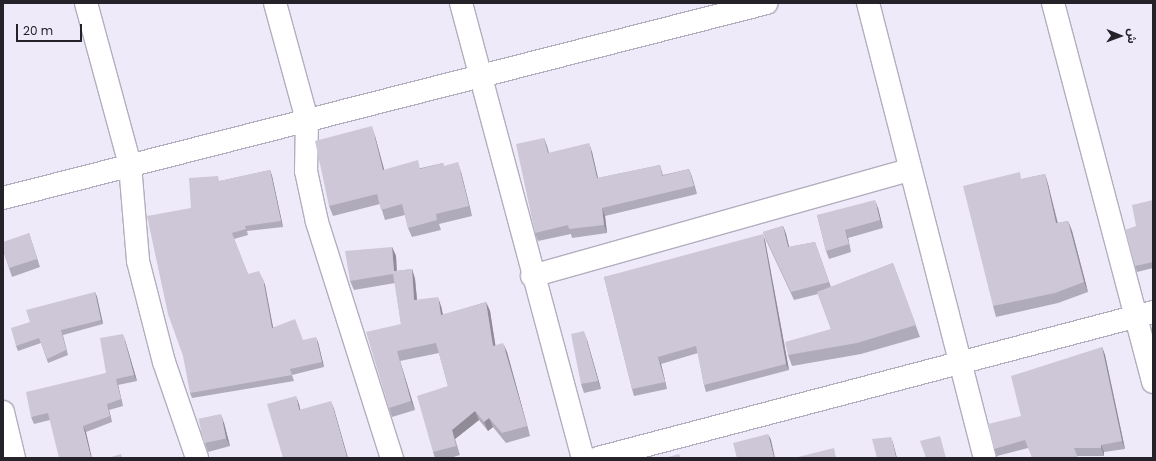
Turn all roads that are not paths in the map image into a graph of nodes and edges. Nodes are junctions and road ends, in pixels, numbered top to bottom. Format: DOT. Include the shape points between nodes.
graph roads {
  1 [pos="86,3"];
  2 [pos="275,3"];
  3 [pos="461,3"];
  4 [pos="767,3"];
  5 [pos="868,3"];
  6 [pos="1053,3"];
  7 [pos="480,77"];
  8 [pos="306,120"];
  9 [pos="130,165"];
  10 [pos="909,170"];
  11 [pos="3,198"];
  12 [pos="532,276"];
  13 [pos="1145,314"];
  14 [pos="962,365"];
  15 [pos="1153,382"];
  16 [pos="3,412"];
  17 [pos="14,458"];
  18 [pos="197,458"];
  19 [pos="392,458"];
  20 [pos="583,458"];
  21 [pos="598,458"];
  22 [pos="985,458"];
  1 -- 9 [label="street"];
  2 -- 8 [label="street"];
  3 -- 7 [label="street"];
  4 -- 7 [label="street"];
  5 -- 10 [label="street"];
  6 -- 13 [label="street"];
  7 -- 8 [label="street"];
  7 -- 12 [label="street"];
  8 -- 9 [label="street"];
  8 -- 19 [label="street" via="306,171 317,222"];
  9 -- 11 [label="street"];
  9 -- 18 [label="street" via="138,261 164,362"];
  10 -- 12 [label="street"];
  10 -- 14 [label="street"];
  12 -- 20 [label="street"];
  13 -- 14 [label="street"];
  13 -- 15 [label="street"];
  14 -- 21 [label="street"];
  14 -- 22 [label="street"];
  16 -- 17 [label="street"];
}
